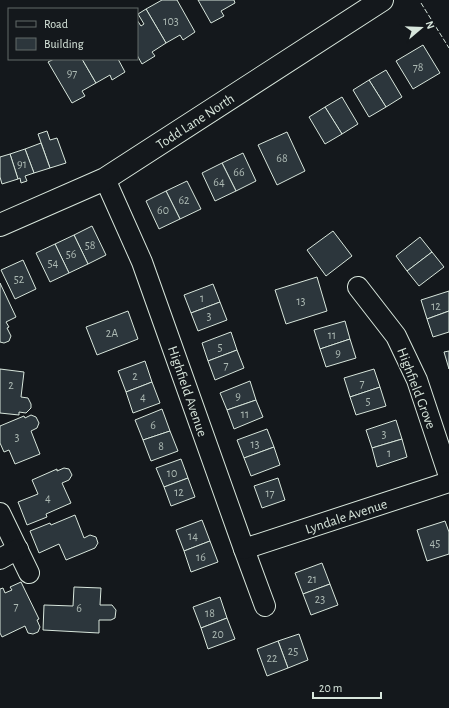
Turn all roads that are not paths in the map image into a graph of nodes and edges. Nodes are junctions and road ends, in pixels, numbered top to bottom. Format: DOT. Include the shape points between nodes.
graph roads {
  1 [pos="382,0"];
  2 [pos="105,179"];
  3 [pos="0,225"];
  4 [pos="358,287"];
  5 [pos="449,476"];
  6 [pos="449,482"];
  7 [pos="0,514"];
  8 [pos="18,549"];
  9 [pos="244,549"];
  10 [pos="0,559"];
  11 [pos="30,573"];
  12 [pos="265,606"];
  1 -- 2 [label="street, Todd Lane North"];
  2 -- 3 [label="street, Todd Lane North"];
  2 -- 9 [label="street, Highfield Avenue" via="142,262"];
  4 -- 5 [label="street, Highfield Grove" via="396,336 417,380"];
  6 -- 9 [label="street, Lyndale Avenue"];
  7 -- 8 [label="street"];
  8 -- 10 [label="street"];
  8 -- 11 [label="street"];
  9 -- 12 [label="street, Highfield Avenue"];
}
